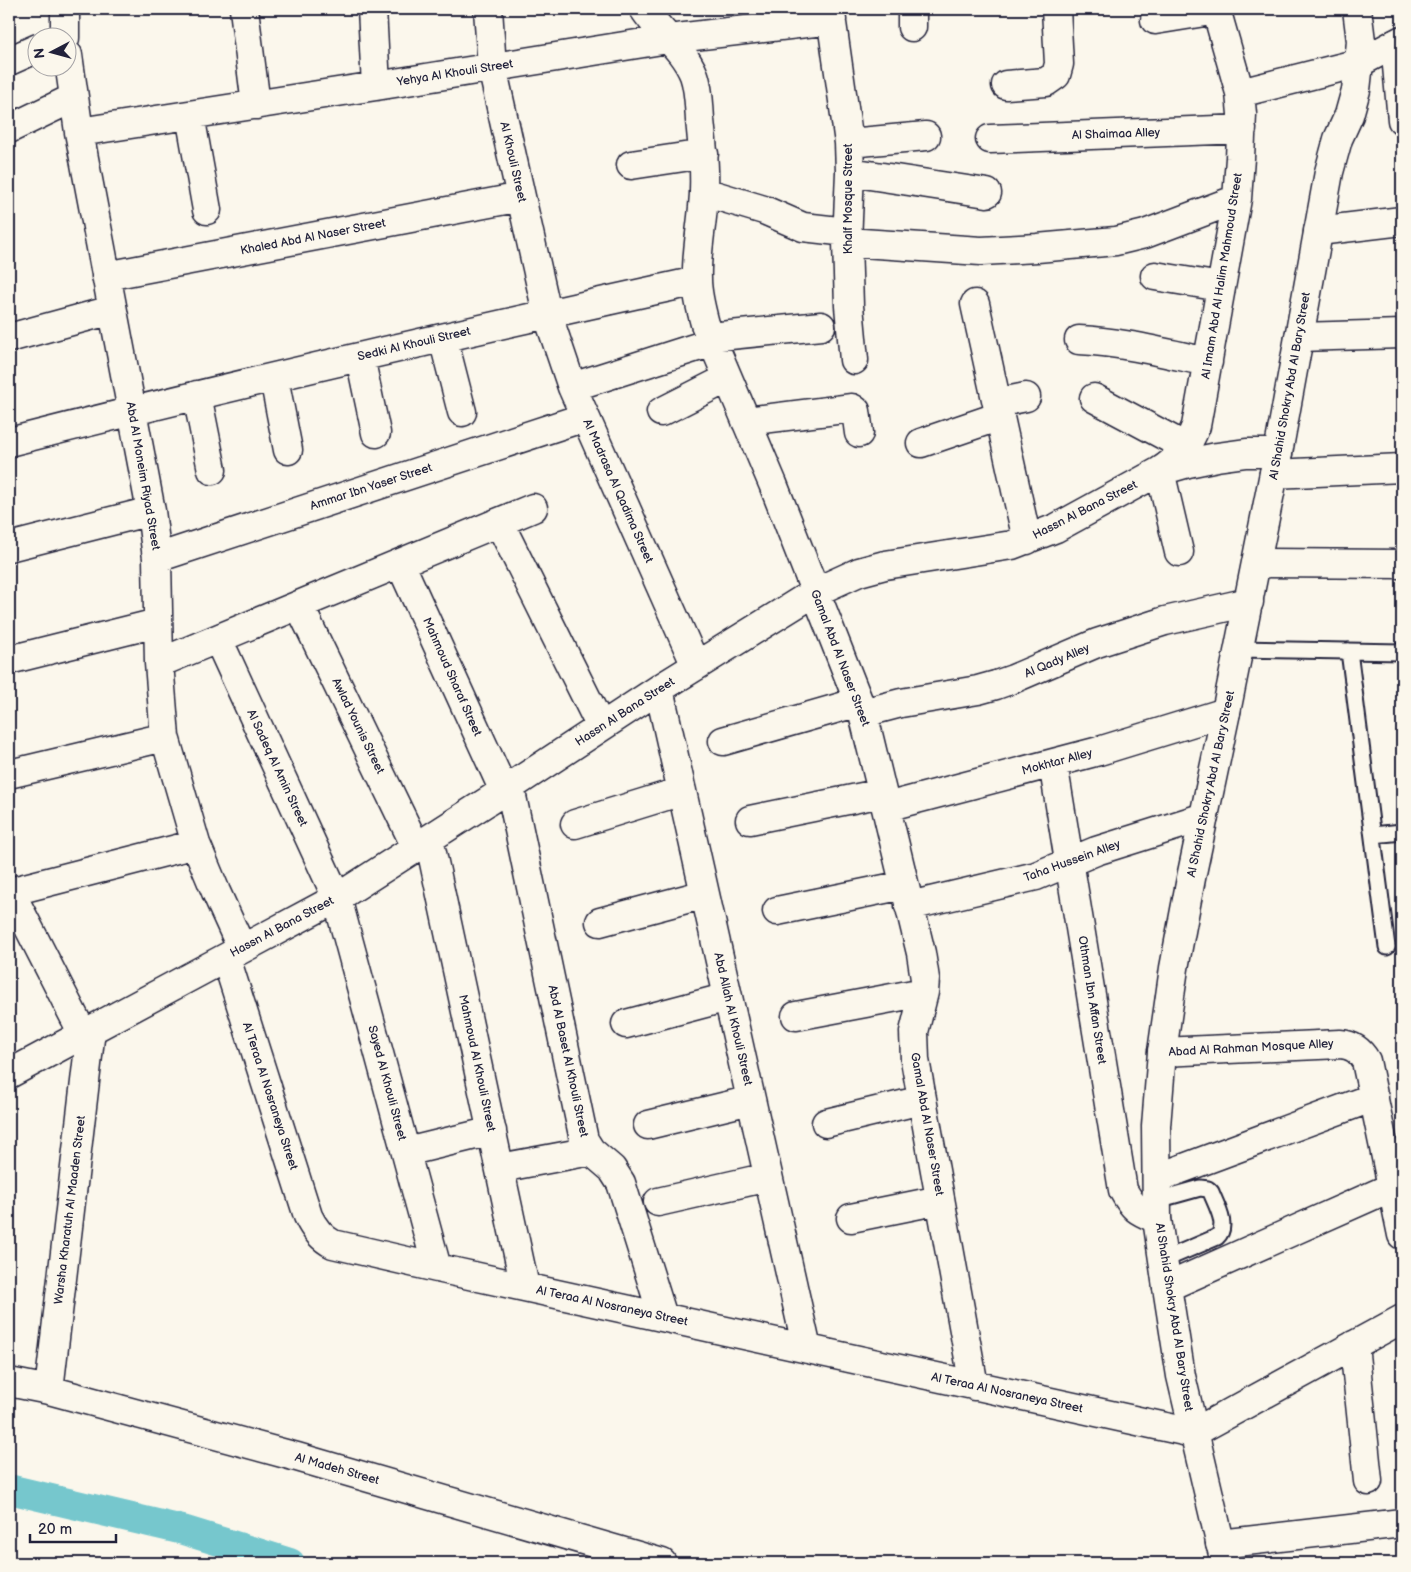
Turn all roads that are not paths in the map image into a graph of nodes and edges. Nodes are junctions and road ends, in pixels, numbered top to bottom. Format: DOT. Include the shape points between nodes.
graph roads {
  1 [pos="65,9"];
  2 [pos="244,9"];
  3 [pos="372,9"];
  4 [pos="488,9"];
  5 [pos="644,9"];
  6 [pos="1056,9"];
  7 [pos="1357,9"];
  8 [pos="1216,10"];
  9 [pos="831,15"];
  10 [pos="1155,20"];
  11 [pos="65,28"];
  12 [pos="668,39"];
  13 [pos="1399,42"];
  14 [pos="28,52"];
  15 [pos="9,60"];
  16 [pos="1359,63"];
  17 [pos="492,67"];
  18 [pos="71,78"];
  19 [pos="1006,85"];
  20 [pos="376,86"];
  21 [pos="1240,93"];
  22 [pos="73,98"];
  23 [pos="256,105"];
  24 [pos="190,115"];
  25 [pos="1402,120"];
  26 [pos="9,129"];
  27 [pos="1242,129"];
  28 [pos="79,132"];
  29 [pos="926,136"];
  30 [pos="990,139"];
  31 [pos="849,142"];
  32 [pos="704,154"];
  33 [pos="631,165"];
  34 [pos="850,172"];
  35 [pos="704,192"];
  36 [pos="987,193"];
  37 [pos="521,197"];
  38 [pos="1237,198"];
  39 [pos="207,210"];
  40 [pos="1402,221"];
  41 [pos="1318,231"];
  42 [pos="847,237"];
  43 [pos="106,276"];
  44 [pos="1155,276"];
  45 [pos="697,281"];
  46 [pos="1221,287"];
  47 [pos="975,304"];
  48 [pos="112,310"];
  49 [pos="547,313"];
  50 [pos="822,326"];
  51 [pos="1402,334"];
  52 [pos="1299,337"];
  53 [pos="9,338"];
  54 [pos="443,338"];
  55 [pos="712,339"];
  56 [pos="1079,340"];
  57 [pos="360,357"];
  58 [pos="854,360"];
  59 [pos="1208,362"];
  60 [pos="274,378"];
  61 [pos="728,378"];
  62 [pos="572,387"];
  63 [pos="197,395"];
  64 [pos="1026,397"];
  65 [pos="1094,398"];
  66 [pos="132,410"];
  67 [pos="998,410"];
  68 [pos="462,412"];
  69 [pos="661,412"];
  70 [pos="585,417"];
  71 [pos="746,421"];
  72 [pos="376,433"];
  73 [pos="859,433"];
  74 [pos="9,442"];
  75 [pos="921,443"];
  76 [pos="1186,447"];
  77 [pos="288,450"];
  78 [pos="1276,464"];
  79 [pos="1402,468"];
  80 [pos="212,470"];
  81 [pos="1160,471"];
  82 [pos="533,508"];
  83 [pos="151,511"];
  84 [pos="499,522"];
  85 [pos="1027,540"];
  86 [pos="9,547"];
  87 [pos="1179,552"];
  88 [pos="157,558"];
  89 [pos="400,563"];
  90 [pos="1256,563"];
  91 [pos="1402,564"];
  92 [pos="815,592"];
  93 [pos="1248,602"];
  94 [pos="299,605"];
  95 [pos="157,623"];
  96 [pos="218,639"];
  97 [pos="1239,650"];
  98 [pos="1349,651"];
  99 [pos="1402,652"];
  100 [pos="9,660"];
  101 [pos="158,663"];
  102 [pos="696,666"];
  103 [pos="659,690"];
  104 [pos="861,707"];
  105 [pos="1226,712"];
  106 [pos="601,727"];
  107 [pos="165,737"];
  108 [pos="723,740"];
  109 [pos="1054,763"];
  110 [pos="9,774"];
  111 [pos="507,789"];
  112 [pos="682,791"];
  113 [pos="884,800"];
  114 [pos="1204,817"];
  115 [pos="750,820"];
  116 [pos="574,824"];
  117 [pos="1402,832"];
  118 [pos="1373,835"];
  119 [pos="422,843"];
  120 [pos="196,844"];
  121 [pos="1070,862"];
  122 [pos="10,892"];
  123 [pos="705,894"];
  124 [pos="907,896"];
  125 [pos="337,898"];
  126 [pos="777,911"];
  127 [pos="600,922"];
  128 [pos="1387,947"];
  129 [pos="234,953"];
  130 [pos="924,992"];
  131 [pos="728,997"];
  132 [pos="796,1016"];
  133 [pos="626,1024"];
  134 [pos="87,1032"];
  135 [pos="1162,1052"];
  136 [pos="9,1074"];
  137 [pos="1374,1097"];
  138 [pos="751,1100"];
  139 [pos="922,1100"];
  140 [pos="826,1123"];
  141 [pos="648,1125"];
  142 [pos="492,1130"];
  143 [pos="591,1151"];
  144 [pos="406,1152"];
  145 [pos="500,1168"];
  146 [pos="768,1177"];
  147 [pos="1392,1187"];
  148 [pos="1157,1199"];
  149 [pos="940,1200"];
  150 [pos="658,1202"];
  151 [pos="851,1218"];
  152 [pos="1402,1235"];
  153 [pos="1163,1260"];
  154 [pos="437,1268"];
  155 [pos="1167,1287"];
  156 [pos="525,1288"];
  157 [pos="663,1317"];
  158 [pos="1402,1319"];
  159 [pos="1354,1345"];
  160 [pos="806,1349"];
  161 [pos="9,1382"];
  162 [pos="974,1386"];
  163 [pos="49,1390"];
  164 [pos="1193,1433"];
  165 [pos="1368,1481"];
  166 [pos="1402,1523"];
  167 [pos="1222,1554"];
  168 [pos="662,1563"];
  1 -- 11 [label="street"];
  2 -- 23 [label="street"];
  3 -- 20 [label="street"];
  4 -- 17 [label="street, Al Khouli Street"];
  5 -- 12 [label="street, Gamal Abd Al Naser Street"];
  6 -- 19 [label="street" via="1059,64 1056,75 1046,82"];
  7 -- 16 [label="street, Al Shahid Shokry Abd Al Bary Street" via="1361,41"];
  8 -- 10 [label="street"];
  8 -- 21 [label="street, Al Imam Abd Al Halim Mahmoud Street"];
  9 -- 12 [label="street, Yehya Al Khouli Street"];
  9 -- 31 [label="street, Khalf Mosque Street"];
  12 -- 17 [label="street, Yehya Al Khouli Street"];
  12 -- 32 [label="street, Gamal Abd Al Naser Street" via="684,56 694,77"];
  13 -- 16 [label="street"];
  13 -- 25 [label="street"];
  14 -- 15 [label="street"];
  16 -- 21 [label="street"];
  16 -- 41 [label="street, Al Shahid Shokry Abd Al Bary Street" via="1356,90 1329,172"];
  17 -- 20 [label="street, Yehya Al Khouli Street"];
  17 -- 37 [label="street, Al Khouli Street"];
  18 -- 22 [label="street, Abd Al Moneim Riyad Street"];
  20 -- 23 [label="street, Yehya Al Khouli Street"];
  21 -- 27 [label="street, Al Imam Abd Al Halim Mahmoud Street"];
  22 -- 26 [label="street"];
  22 -- 28 [label="street, Abd Al Moneim Riyad Street"];
  23 -- 24 [label="street, Yehya Al Khouli Street"];
  24 -- 28 [label="street, Yehya Al Khouli Street"];
  24 -- 39 [label="street"];
  27 -- 30 [label="street, Al Shaimaa Alley"];
  27 -- 38 [label="street, Al Imam Abd Al Halim Mahmoud Street"];
  28 -- 43 [label="street, Abd Al Moneim Riyad Street"];
  29 -- 31 [label="street"];
  31 -- 34 [label="street, Khalf Mosque Street"];
  32 -- 33 [label="street"];
  32 -- 35 [label="street, Gamal Abd Al Naser Street"];
  34 -- 36 [label="street"];
  34 -- 42 [label="street, Khalf Mosque Street"];
  35 -- 42 [label="street" via="764,210 803,227"];
  35 -- 45 [label="street, Gamal Abd Al Naser Street"];
  37 -- 43 [label="street, Khaled Abd Al Naser Street"];
  37 -- 49 [label="street, Al Khouli Street"];
  38 -- 42 [label="street" via="1145,234 1116,241 981,251"];
  38 -- 46 [label="street, Al Imam Abd Al Halim Mahmoud Street"];
  40 -- 41 [label="street"];
  41 -- 52 [label="street, Al Shahid Shokry Abd Al Bary Street"];
  42 -- 58 [label="street, Khalf Mosque Street"];
  43 -- 48 [label="street, Abd Al Moneim Riyad Street"];
  44 -- 46 [label="street"];
  45 -- 49 [label="street, Sedki Al Khouli Street"];
  45 -- 55 [label="street, Gamal Abd Al Naser Street" via="701,310"];
  46 -- 59 [label="street, Al Imam Abd Al Halim Mahmoud Street"];
  47 -- 67 [label="street"];
  48 -- 53 [label="street"];
  48 -- 66 [label="street, Abd Al Moneim Riyad Street"];
  49 -- 54 [label="street, Sedki Al Khouli Street"];
  49 -- 62 [label="street, Al Madrasa Al Qadima Street"];
  50 -- 55 [label="street"];
  51 -- 52 [label="street"];
  52 -- 78 [label="street, Al Shahid Shokry Abd Al Bary Street"];
  54 -- 57 [label="street, Sedki Al Khouli Street"];
  54 -- 68 [label="street"];
  55 -- 61 [label="street, Gamal Abd Al Naser Street"];
  55 -- 62 [label="street"];
  56 -- 59 [label="street" via="1132,346"];
  57 -- 60 [label="street, Sedki Al Khouli Street"];
  57 -- 72 [label="street"];
  59 -- 76 [label="street, Al Imam Abd Al Halim Mahmoud Street" via="1196,426"];
  60 -- 63 [label="street, Sedki Al Khouli Street"];
  60 -- 77 [label="street"];
  61 -- 69 [label="street"];
  61 -- 71 [label="street, Gamal Abd Al Naser Street"];
  62 -- 70 [label="street, Al Madrasa Al Qadima Street"];
  63 -- 66 [label="street, Sedki Al Khouli Street"];
  63 -- 80 [label="street"];
  64 -- 67 [label="street"];
  65 -- 76 [label="street"];
  66 -- 74 [label="street, Sedki Al Khouli Street"];
  66 -- 83 [label="street, Abd Al Moneim Riyad Street"];
  67 -- 75 [label="street"];
  67 -- 85 [label="street"];
  70 -- 88 [label="street, Ammar Ibn Yaser Street"];
  70 -- 102 [label="street, Al Madrasa Al Qadima Street"];
  71 -- 73 [label="street" via="852,408 856,411"];
  71 -- 92 [label="street, Gamal Abd Al Naser Street"];
  76 -- 81 [label="street, Al Imam Abd Al Halim Mahmoud Street" via="1179,457"];
  78 -- 79 [label="street, Hassn Al Bana Street"];
  78 -- 81 [label="street, Hassn Al Bana Street" via="1246,454 1217,457"];
  78 -- 90 [label="street, Al Shahid Shokry Abd Al Bary Street"];
  81 -- 85 [label="street, Hassn Al Bana Street" via="1056,528"];
  81 -- 87 [label="street"];
  82 -- 84 [label="street"];
  83 -- 86 [label="street"];
  83 -- 88 [label="street, Abd Al Moneim Riyad Street"];
  84 -- 89 [label="street"];
  84 -- 106 [label="street"];
  85 -- 92 [label="street, Hassn Al Bana Street" via="885,565 859,572"];
  88 -- 95 [label="street, Abd Al Moneim Riyad Street"];
  89 -- 94 [label="street"];
  89 -- 111 [label="street, Mahmoud Sharaf Street"];
  90 -- 91 [label="street"];
  90 -- 93 [label="street, Al Shahid Shokry Abd Al Bary Street"];
  92 -- 102 [label="street, Hassn Al Bana Street"];
  92 -- 104 [label="street, Gamal Abd Al Naser Street"];
  93 -- 97 [label="street, Al Shahid Shokry Abd Al Bary Street"];
  93 -- 104 [label="street, Al Qady Alley" via="1165,621 978,690"];
  94 -- 96 [label="street"];
  94 -- 119 [label="street, Awlad Younis Street"];
  95 -- 100 [label="street"];
  95 -- 101 [label="street, Abd Al Moneim Riyad Street"];
  96 -- 101 [label="street"];
  96 -- 125 [label="street, Al Sadeq Al Amin Street"];
  97 -- 98 [label="lane"];
  97 -- 105 [label="street, Al Shahid Shokry Abd Al Bary Street"];
  98 -- 99 [label="lane"];
  98 -- 118 [label="lane"];
  101 -- 107 [label="street, Abd Al Moneim Riyad Street"];
  102 -- 103 [label="street, Hassn Al Bana Street"];
  103 -- 106 [label="street, Hassn Al Bana Street"];
  103 -- 112 [label="street, Abd Allah Al Khouli Street"];
  104 -- 108 [label="street, Al Qady Alley"];
  104 -- 113 [label="street, Gamal Abd Al Naser Street"];
  105 -- 109 [label="street, Mokhtar Alley"];
  105 -- 114 [label="street, Al Shahid Shokry Abd Al Bary Street"];
  106 -- 111 [label="street, Hassn Al Bana Street"];
  107 -- 110 [label="street"];
  107 -- 120 [label="street, Abd Al Moneim Riyad Street"];
  109 -- 113 [label="street, Mokhtar Alley"];
  109 -- 121 [label="street, Othman Ibn Affan Street"];
  111 -- 119 [label="street, Hassn Al Bana Street"];
  111 -- 143 [label="street, Abd Al Baset Al Khouli Street" via="581,1128"];
  112 -- 116 [label="street"];
  112 -- 123 [label="street, Abd Allah Al Khouli Street"];
  113 -- 115 [label="street, Mokhtar Alley"];
  113 -- 124 [label="street, Gamal Abd Al Naser Street"];
  114 -- 121 [label="street, Taha Hussein Alley"];
  114 -- 135 [label="street, Al Shahid Shokry Abd Al Bary Street" via="1174,968"];
  117 -- 118 [label="lane"];
  118 -- 128 [label="lane"];
  119 -- 125 [label="street, Hassn Al Bana Street"];
  119 -- 142 [label="street, Mahmoud Al Khouli Street"];
  120 -- 122 [label="street"];
  120 -- 129 [label="street, Abd Al Moneim Riyad Street" via="216,892"];
  121 -- 124 [label="street, Taha Hussein Alley" via="1036,876"];
  121 -- 148 [label="street, Othman Ibn Affan Street" via="1123,1190 1138,1211"];
  122 -- 134 [label="street"];
  123 -- 127 [label="street"];
  123 -- 131 [label="street, Abd Allah Al Khouli Street"];
  124 -- 126 [label="street, Taha Hussein Alley"];
  124 -- 130 [label="street, Gamal Abd Al Naser Street" via="924,966"];
  125 -- 129 [label="street, Hassn Al Bana Street"];
  125 -- 144 [label="street, Sayed Al Khouli Street"];
  129 -- 134 [label="street, Hassn Al Bana Street"];
  129 -- 154 [label="street, Al Teraa Al Nosraneya Street" via="312,1225 333,1244"];
  130 -- 132 [label="street"];
  130 -- 139 [label="street, Gamal Abd Al Naser Street" via="916,1018 914,1046"];
  131 -- 133 [label="street"];
  131 -- 138 [label="street, Abd Allah Al Khouli Street"];
  134 -- 136 [label="street, Hassn Al Bana Street"];
  134 -- 163 [label="street, Warsha Kharatuh Al Maaden Street"];
  135 -- 137 [label="street, Abad Al Rahman Mosque Alley" via="1349,1045 1356,1048 1366,1061"];
  135 -- 148 [label="street, Al Shahid Shokry Abd Al Bary Street" via="1156,1126"];
  137 -- 147 [label="street, Abad Al Rahman Mosque Alley"];
  137 -- 148 [label="street"];
  138 -- 141 [label="street"];
  138 -- 146 [label="street, Abd Allah Al Khouli Street"];
  139 -- 140 [label="street"];
  139 -- 149 [label="street, Gamal Abd Al Naser Street"];
  142 -- 144 [label="street"];
  142 -- 145 [label="street, Mahmoud Al Khouli Street"];
  143 -- 145 [label="street"];
  143 -- 157 [label="street, Abd Al Baset Al Khouli Street" via="612,1169 621,1183"];
  144 -- 154 [label="street, Sayed Al Khouli Street"];
  145 -- 156 [label="street, Mahmoud Al Khouli Street"];
  146 -- 150 [label="street"];
  146 -- 160 [label="street, Abd Allah Al Khouli Street"];
  147 -- 152 [label="street, Abad Al Rahman Mosque Alley"];
  147 -- 155 [label="street"];
  148 -- 153 [label="street, Al Shahid Shokry Abd Al Bary Street"];
  148 -- 153 [label="lane" via="1200,1188 1208,1189 1222,1225 1217,1237"];
  149 -- 151 [label="street"];
  149 -- 162 [label="street, Gamal Abd Al Naser Street"];
  153 -- 155 [label="street, Al Shahid Shokry Abd Al Bary Street"];
  154 -- 156 [label="street, Al Teraa Al Nosraneya Street"];
  155 -- 164 [label="street, Al Shahid Shokry Abd Al Bary Street"];
  156 -- 157 [label="street, Al Teraa Al Nosraneya Street"];
  157 -- 160 [label="street, Al Teraa Al Nosraneya Street"];
  158 -- 159 [label="street"];
  159 -- 164 [label="street"];
  159 -- 165 [label="street"];
  160 -- 162 [label="street, Al Teraa Al Nosraneya Street"];
  161 -- 163 [label="street, Al Madeh Street"];
  162 -- 164 [label="street, Al Teraa Al Nosraneya Street"];
  163 -- 168 [label="street, Al Madeh Street" via="307,1460"];
  164 -- 167 [label="street, Al Shahid Shokry Abd Al Bary Street"];
  166 -- 167 [label="street"];
}
